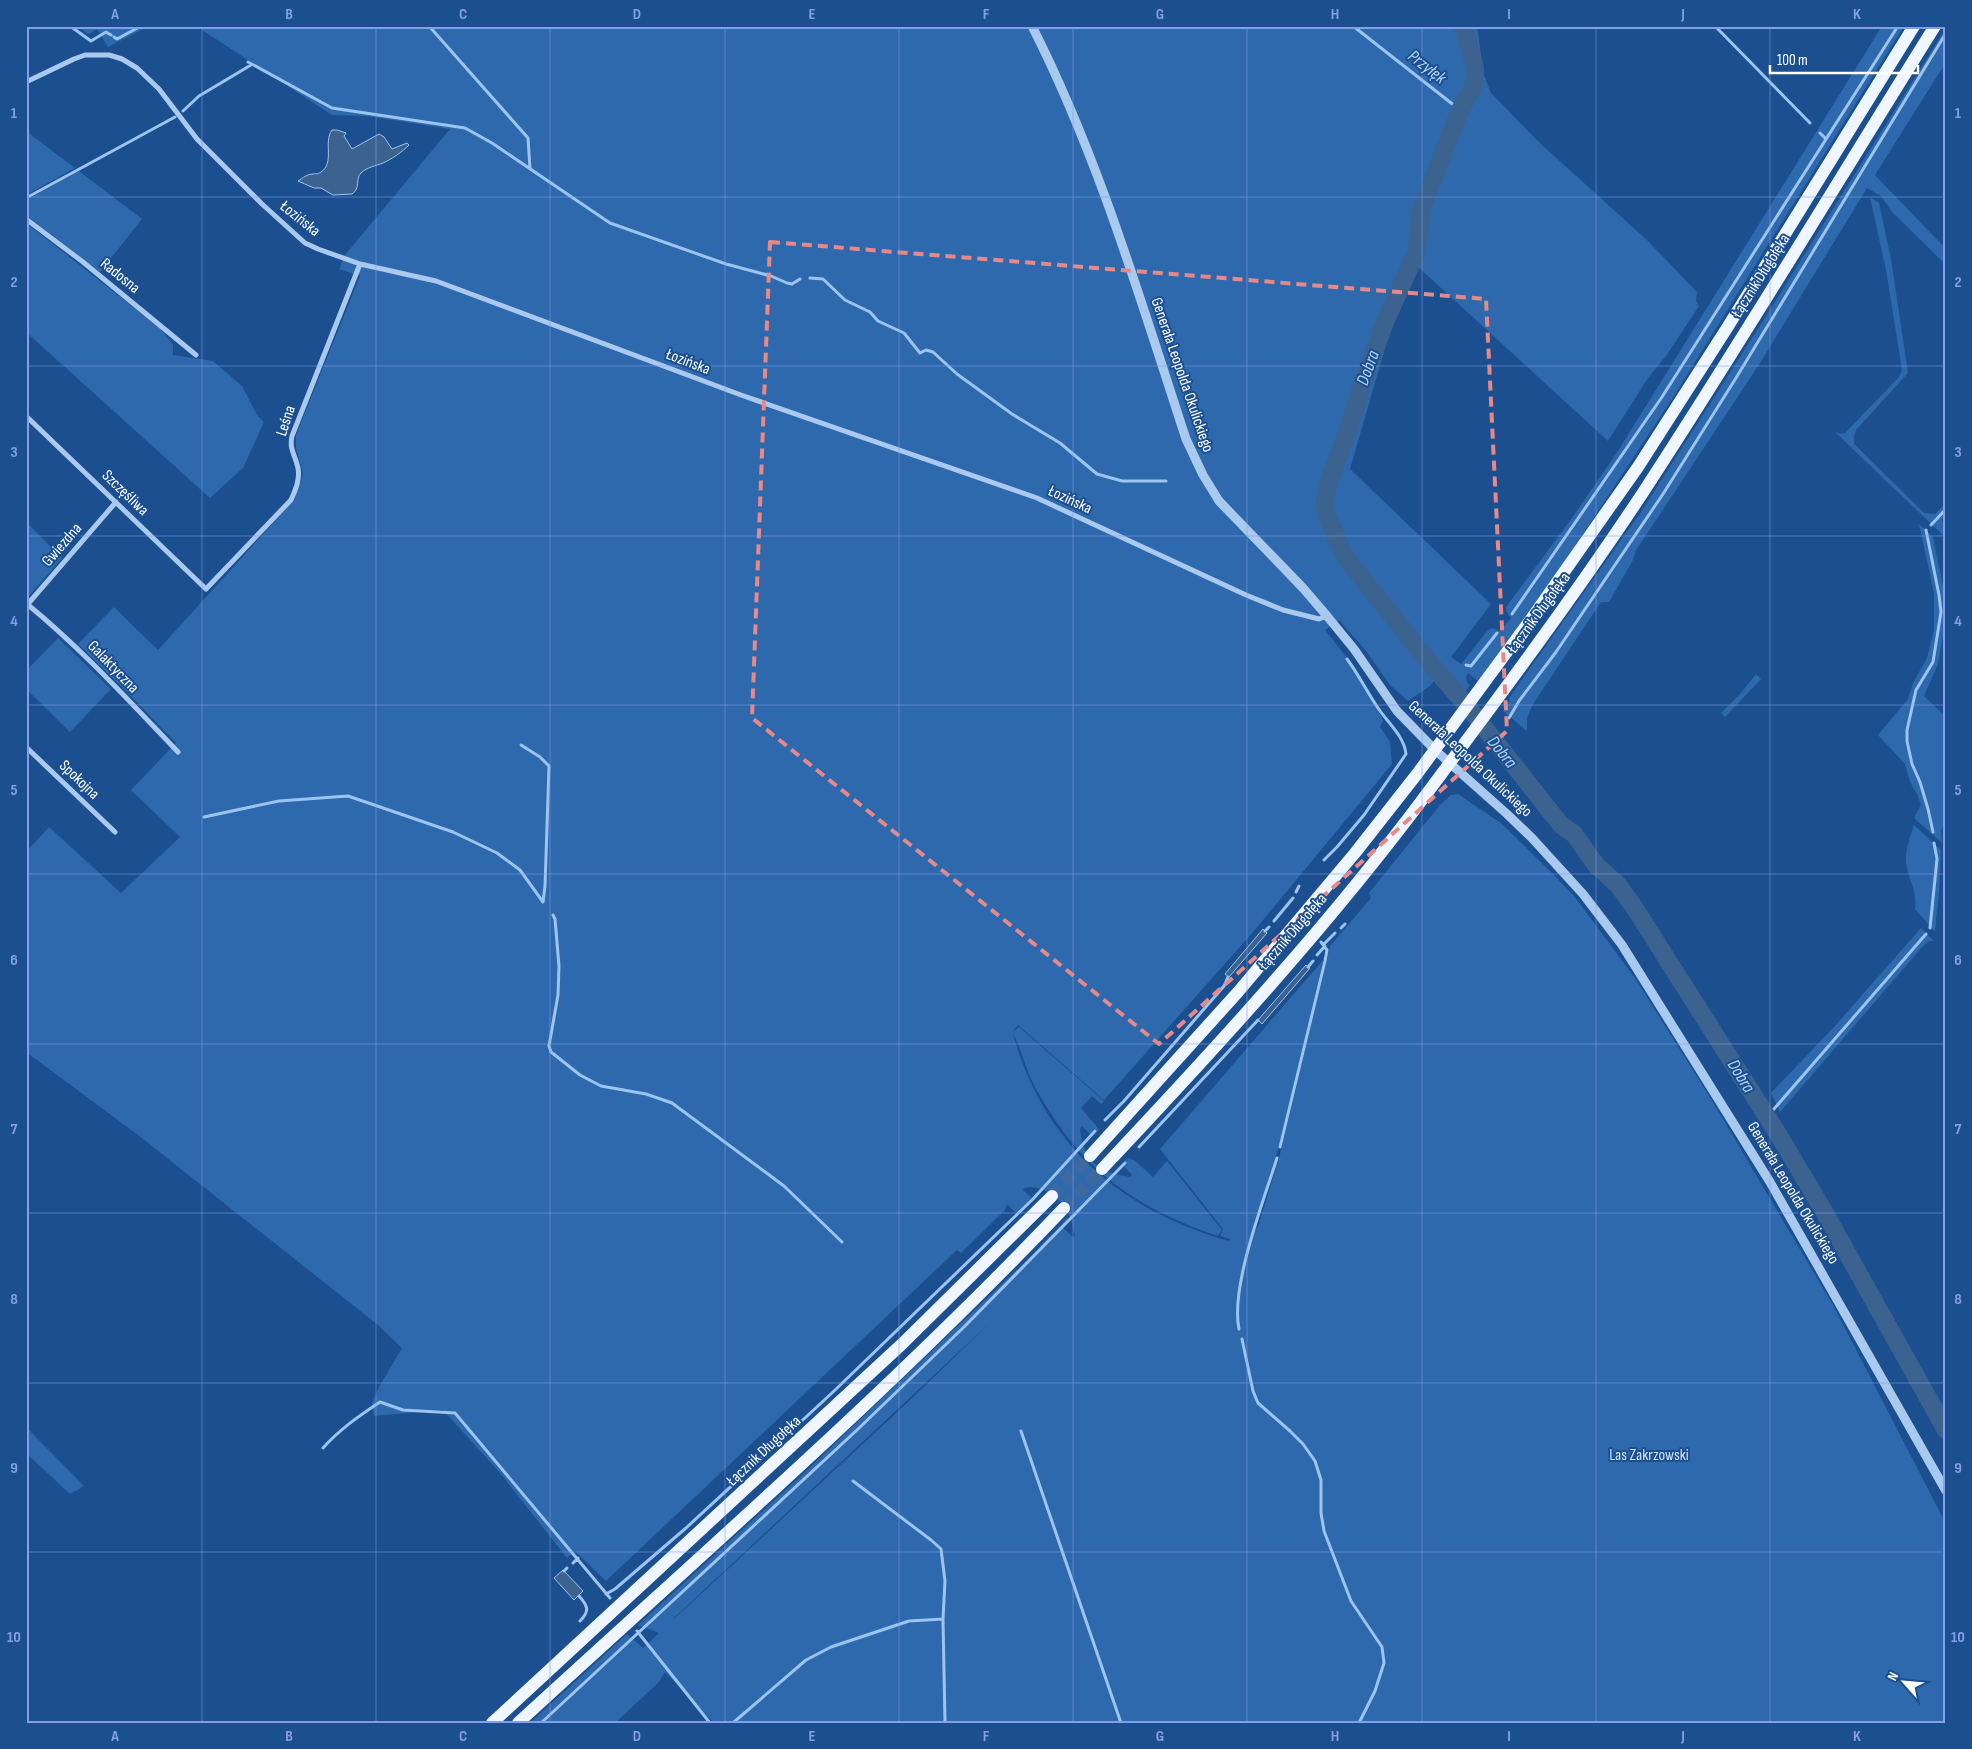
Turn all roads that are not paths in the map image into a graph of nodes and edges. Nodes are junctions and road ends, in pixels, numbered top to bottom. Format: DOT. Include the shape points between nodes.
graph roads {
  1 [pos="1032,26"];
  2 [pos="1914,26"];
  3 [pos="1935,26"];
  4 [pos="26,82"];
  5 [pos="26,219"];
  6 [pos="360,264"];
  7 [pos="196,355"];
  8 [pos="26,416"];
  9 [pos="116,502"];
  10 [pos="206,589"];
  11 [pos="27,604"];
  12 [pos="1328,616"];
  13 [pos="26,747"];
  14 [pos="1435,750"];
  15 [pos="178,752"];
  16 [pos="1449,763"];
  17 [pos="115,832"];
  18 [pos="1090,1156"];
  19 [pos="1102,1168"];
  20 [pos="1052,1196"];
  21 [pos="1064,1208"];
  22 [pos="1946,1491"];
  23 [pos="492,1723"];
  24 [pos="518,1723"];
  1 -- 12 [label="street, Generała Leopolda Okulickiego" via="1069,102 1106,196 1195,460 1219,502"];
  2 -- 14 [label="main road, Łącznik Długołęka" via="1638,467"];
  3 -- 16 [label="main road, Łącznik Długołęka" via="1678,439 1587,574"];
  4 -- 6 [label="street, Łozińska" via="74,59 94,54 122,59 160,89 197,139 305,243 337,258"];
  5 -- 7 [label="street, Radosna"];
  6 -- 10 [label="street, Leśna" via="292,436 290,446 298,469 298,485 291,500"];
  6 -- 12 [label="street, Łozińska" via="436,281 740,395 1037,498 1274,606 1312,618"];
  8 -- 9 [label="street, Szczęśliwa"];
  9 -- 10 [label="street, Szczęśliwa"];
  9 -- 11 [label="street, Gwiezdna"];
  11 -- 15 [label="street, Galaktyczna" via="89,659"];
  12 -- 14 [label="street, Generała Leopolda Okulickiego" via="1397,711"];
  13 -- 17 [label="street, Spokojna"];
  14 -- 16 [label="street, Generała Leopolda Okulickiego"];
  14 -- 18 [label="main road, Łącznik Długołęka" via="1279,946"];
  16 -- 19 [label="main road, Łącznik Długołęka" via="1314,933"];
  16 -- 22 [label="street, Generała Leopolda Okulickiego" via="1508,814 1545,852 1622,946 1770,1182"];
  20 -- 23 [label="main road, Łącznik Długołęka" via="902,1344"];
  21 -- 24 [label="main road, Łącznik Długołęka" via="877,1392"];
}
